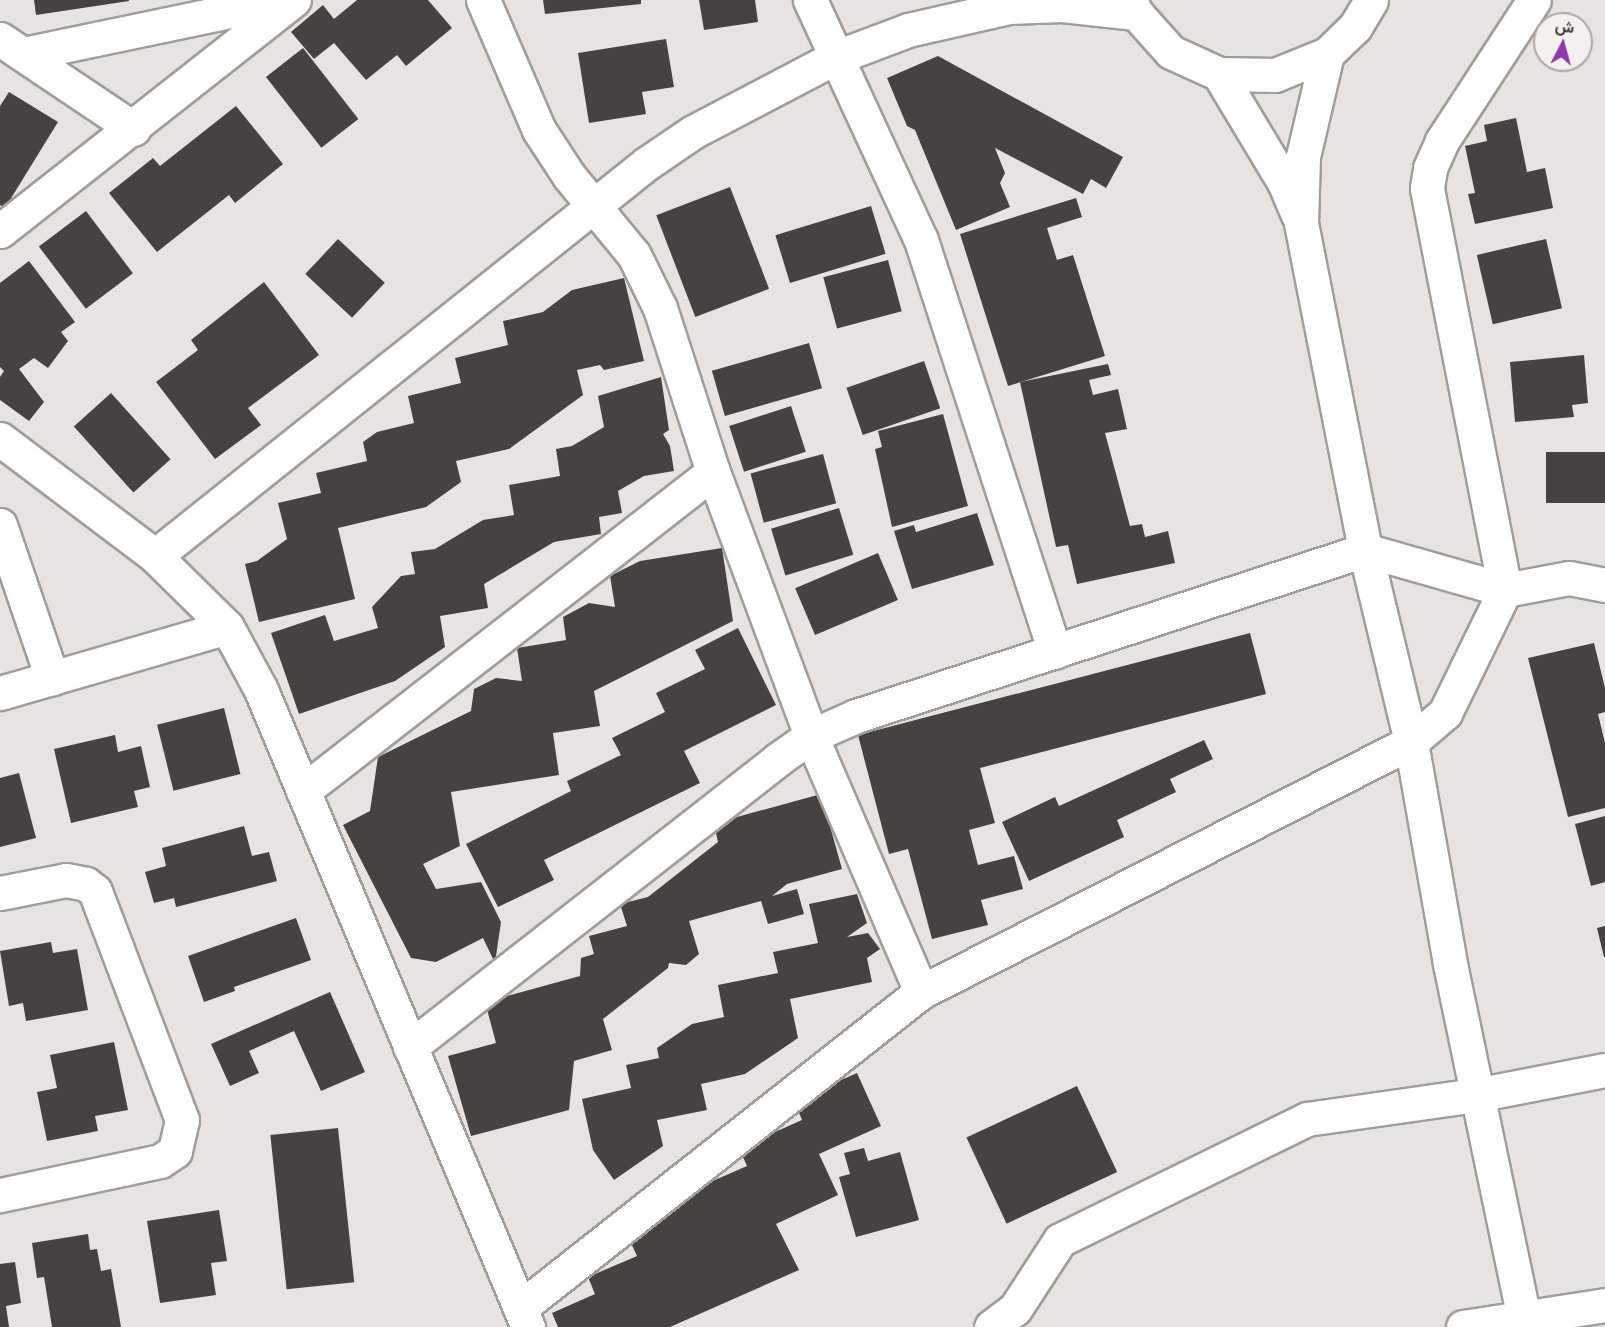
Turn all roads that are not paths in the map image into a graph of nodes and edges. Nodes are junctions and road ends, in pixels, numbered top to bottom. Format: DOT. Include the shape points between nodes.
graph roads {
  1 [pos="283,0"];
  2 [pos="294,0"];
  3 [pos="483,0"];
  4 [pos="810,0"];
  5 [pos="920,0"];
  6 [pos="1371,0"];
  7 [pos="1534,0"];
  8 [pos="1015,4"];
  9 [pos="1133,7"];
  10 [pos="908,30"];
  11 [pos="12,47"];
  12 [pos="1327,54"];
  13 [pos="834,58"];
  14 [pos="1219,74"];
  15 [pos="134,129"];
  16 [pos="595,206"];
  17 [pos="1301,223"];
  18 [pos="0,231"];
  19 [pos="0,439"];
  20 [pos="713,472"];
  21 [pos="0,525"];
  22 [pos="1365,550"];
  23 [pos="155,556"];
  24 [pos="1605,585"];
  25 [pos="1505,590"];
  26 [pos="227,627"];
  27 [pos="1055,652"];
  28 [pos="52,678"];
  29 [pos="0,693"];
  30 [pos="811,736"];
  31 [pos="1411,742"];
  32 [pos="303,791"];
  33 [pos="0,893"];
  34 [pos="921,992"];
  35 [pos="410,1047"];
  36 [pos="1605,1070"];
  37 [pos="1476,1095"];
  38 [pos="0,1195"];
  39 [pos="1605,1305"];
  40 [pos="1524,1317"];
  41 [pos="524,1318"];
  42 [pos="992,1327"];
  43 [pos="1463,1327"];
  1 -- 11 [label="street"];
  2 -- 15 [label="street"];
  3 -- 16 [label="street" via="539,130"];
  4 -- 13 [label="street"];
  5 -- 10 [label="street"];
  6 -- 12 [label="street" via="1355,27"];
  7 -- 25 [label="street" via="1442,141 1430,168 1427,188"];
  8 -- 9 [label="street"];
  8 -- 10 [label="street"];
  9 -- 14 [label="street" via="1171,52"];
  10 -- 13 [label="street"];
  11 -- 15 [label="street"];
  12 -- 14 [label="street" via="1275,75"];
  12 -- 17 [label="street" via="1303,156"];
  13 -- 16 [label="street" via="693,132"];
  13 -- 27 [label="street" via="904,196 921,240"];
  14 -- 17 [label="street" via="1284,182"];
  15 -- 18 [label="street"];
  16 -- 20 [label="street" via="634,255 660,308"];
  16 -- 23 [label="street"];
  17 -- 22 [label="street"];
  19 -- 23 [label="street"];
  20 -- 30 [label="street"];
  20 -- 32 [label="street"];
  21 -- 28 [label="street"];
  22 -- 25 [label="street"];
  22 -- 27 [label="street"];
  22 -- 31 [label="street"];
  23 -- 26 [label="street"];
  24 -- 25 [label="street" via="1569,578"];
  25 -- 31 [label="street" via="1445,713"];
  26 -- 28 [label="street"];
  26 -- 32 [label="street" via="261,690"];
  27 -- 30 [label="street" via="856,716"];
  28 -- 29 [label="street"];
  30 -- 34 [label="street"];
  30 -- 35 [label="street"];
  31 -- 34 [label="street"];
  31 -- 37 [label="street"];
  32 -- 35 [label="street"];
  33 -- 38 [label="street" via="66,880 86,884 95,891 182,1120 175,1151 160,1161"];
  34 -- 41 [label="street"];
  35 -- 41 [label="street"];
  36 -- 37 [label="street"];
  37 -- 40 [label="street"];
  37 -- 42 [label="street" via="1307,1119 1060,1240 1016,1309"];
  39 -- 40 [label="street"];
  40 -- 43 [label="street"];
}
